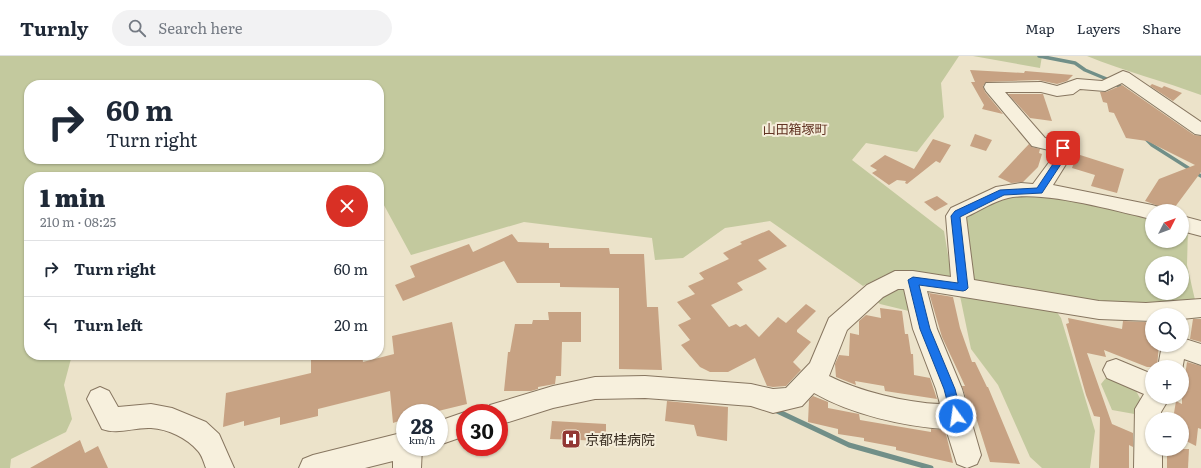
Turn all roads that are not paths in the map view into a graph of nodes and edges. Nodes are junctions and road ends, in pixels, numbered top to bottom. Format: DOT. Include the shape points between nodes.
graph roads {
  1 [pos="1201,130"];
  2 [pos="1039,191"];
  3 [pos="1145,211"];
  4 [pos="1189,225"];
  5 [pos="1201,229"];
  6 [pos="913,280"];
  7 [pos="963,288"];
  8 [pos="1201,308"];
  9 [pos="1201,355"];
  10 [pos="1172,360"];
  11 [pos="1116,370"];
  12 [pos="811,378"];
  13 [pos="1145,383"];
  14 [pos="100,399"];
  15 [pos="1152,404"];
  16 [pos="508,410"];
  17 [pos="956,416"];
  18 [pos="396,447"];
  19 [pos="967,455"];
  20 [pos="408,456"];
  21 [pos="220,468"];
  22 [pos="313,468"];
  23 [pos="408,468"];
  24 [pos="1148,468"];
  1 -- 2 [label="street" via="1123,76 1105,86 1077,84 1067,90 1057,91 1041,87 992,87 1039,142 1063,148 1059,161"];
  2 -- 3 [label="street"];
  2 -- 7 [label="street" via="1003,192 958,213 956,216"];
  4 -- 5 [label="street"];
  6 -- 7 [label="street"];
  6 -- 12 [label="street" via="894,280 875,291 837,325 820,369"];
  6 -- 17 [label="street" via="925,329 950,389"];
  7 -- 8 [label="street" via="1098,310 1146,312"];
  9 -- 10 [label="street" via="1174,345"];
  11 -- 13 [label="street"];
  12 -- 16 [label="street" via="793,398 773,401 752,395 687,390 645,387 595,388"];
  12 -- 17 [label="street" via="839,394 881,406 932,416"];
  14 -- 21 [label="street" via="111,420 151,416 172,420 196,431 209,443"];
  15 -- 24 [label="street" via="1148,409"];
  17 -- 19 [label="street"];
  18 -- 22 [label="street"];
  20 -- 23 [label="street"];
}
